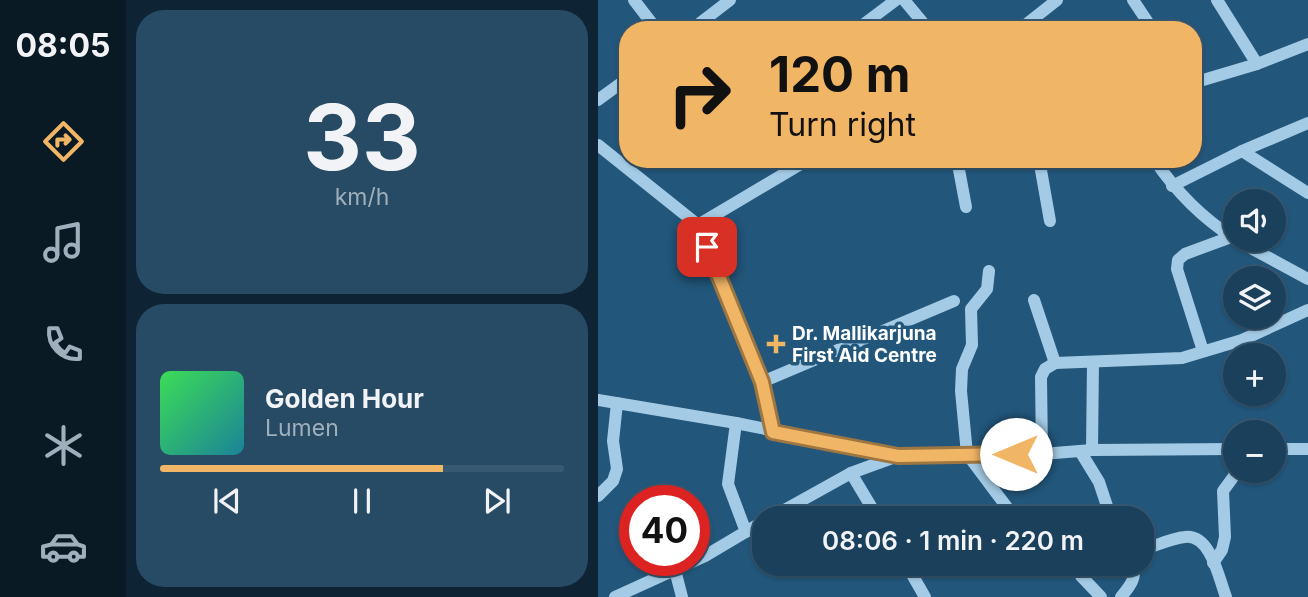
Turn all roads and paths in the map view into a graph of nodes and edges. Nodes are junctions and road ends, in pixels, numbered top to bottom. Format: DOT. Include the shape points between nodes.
graph roads {
  1 [pos="634,0"];
  2 [pos="730,0"];
  3 [pos="896,0"];
  4 [pos="904,0"];
  5 [pos="1057,0"];
  6 [pos="1133,0"];
  7 [pos="1217,0"];
  8 [pos="650,21"];
  9 [pos="703,21"];
  10 [pos="868,21"];
  11 [pos="922,21"];
  12 [pos="1030,21"];
  13 [pos="1147,21"];
  14 [pos="1307,44"];
  15 [pos="1257,64"];
  16 [pos="1202,80"];
  17 [pos="619,85"];
  18 [pos="598,100"];
  19 [pos="1307,123"];
  20 [pos="598,145"];
  21 [pos="1241,151"];
  22 [pos="619,162"];
  23 [pos="627,168"];
  24 [pos="794,168"];
  25 [pos="959,168"];
  26 [pos="1041,168"];
  27 [pos="1160,168"];
  28 [pos="1172,186"];
  29 [pos="1307,193"];
  30 [pos="966,207"];
  31 [pos="1050,221"];
  32 [pos="698,225"];
  33 [pos="1223,231"];
  34 [pos="1223,242"];
  35 [pos="1258,252"];
  36 [pos="989,271"];
  37 [pos="1307,279"];
  38 [pos="1034,300"];
  39 [pos="954,301"];
  40 [pos="1307,310"];
  41 [pos="1204,351"];
  42 [pos="1093,362"];
  43 [pos="1055,363"];
  44 [pos="762,382"];
  45 [pos="598,400"];
  46 [pos="617,403"];
  47 [pos="736,423"];
  48 [pos="773,432"];
  49 [pos="1223,449"];
  50 [pos="1286,449"];
  51 [pos="1307,449"];
  52 [pos="1086,451"];
  53 [pos="967,454"];
  54 [pos="1042,454"];
  55 [pos="898,456"];
  56 [pos="851,473"];
  57 [pos="1229,483"];
  58 [pos="598,496"];
  59 [pos="792,506"];
  60 [pos="871,506"];
  61 [pos="1006,506"];
  62 [pos="1107,506"];
  63 [pos="752,528"];
  64 [pos="746,531"];
  65 [pos="1154,547"];
  66 [pos="710,553"];
  67 [pos="1213,563"];
  68 [pos="662,576"];
  69 [pos="677,576"];
  70 [pos="913,576"];
  71 [pos="1082,576"];
  72 [pos="1134,576"];
  73 [pos="1095,595"];
  74 [pos="615,597"];
  75 [pos="682,597"];
  76 [pos="925,597"];
  77 [pos="1121,597"];
  78 [pos="1226,597"];
  1 -- 8 [label="street"];
  2 -- 9 [label="street"];
  3 -- 10 [label="street"];
  4 -- 11 [label="street"];
  5 -- 12 [label="street"];
  6 -- 13 [label="street"];
  7 -- 15 [label="street"];
  14 -- 15 [label="street"];
  15 -- 16 [label="street"];
  17 -- 18 [label="street"];
  19 -- 21 [label="street"];
  20 -- 22 [label="street"];
  21 -- 28 [label="street"];
  21 -- 29 [label="street"];
  23 -- 32 [label="street"];
  24 -- 32 [label="street"];
  25 -- 30 [label="street"];
  26 -- 31 [label="street"];
  27 -- 28 [label="street"];
  28 -- 33 [label="street"];
  32 -- 44 [label="street"];
  34 -- 41 [label="street" via="1178,260"];
  35 -- 37 [label="street"];
  36 -- 53 [label="street" via="987,289 971,309 972,345 961,369"];
  38 -- 43 [label="street"];
  39 -- 44 [label="street"];
  40 -- 41 [label="street" via="1242,340"];
  41 -- 42 [label="street" via="1182,358"];
  42 -- 43 [label="street"];
  42 -- 52 [label="street"];
  43 -- 54 [label="street" via="1041,377"];
  44 -- 48 [label="street"];
  45 -- 46 [label="street"];
  46 -- 47 [label="street"];
  46 -- 58 [label="street" via="613,441 617,469 613,481"];
  47 -- 48 [label="street"];
  47 -- 64 [label="street" via="728,484"];
  48 -- 55 [label="street"];
  49 -- 52 [label="street"];
  50 -- 51 [label="street"];
  52 -- 54 [label="street"];
  52 -- 62 [label="street"];
  53 -- 54 [label="street"];
  53 -- 55 [label="street"];
  53 -- 61 [label="street"];
  55 -- 56 [label="street"];
  56 -- 59 [label="street"];
  56 -- 60 [label="street"];
  57 -- 67 [label="street" via="1223,491 1225,537"];
  63 -- 64 [label="street"];
  64 -- 66 [label="street"];
  65 -- 67 [label="street" via="1194,538 1201,541"];
  67 -- 78 [label="street"];
  68 -- 74 [label="street"];
  69 -- 75 [label="street"];
  70 -- 76 [label="street"];
  71 -- 73 [label="street"];
  72 -- 77 [label="street"];
}
